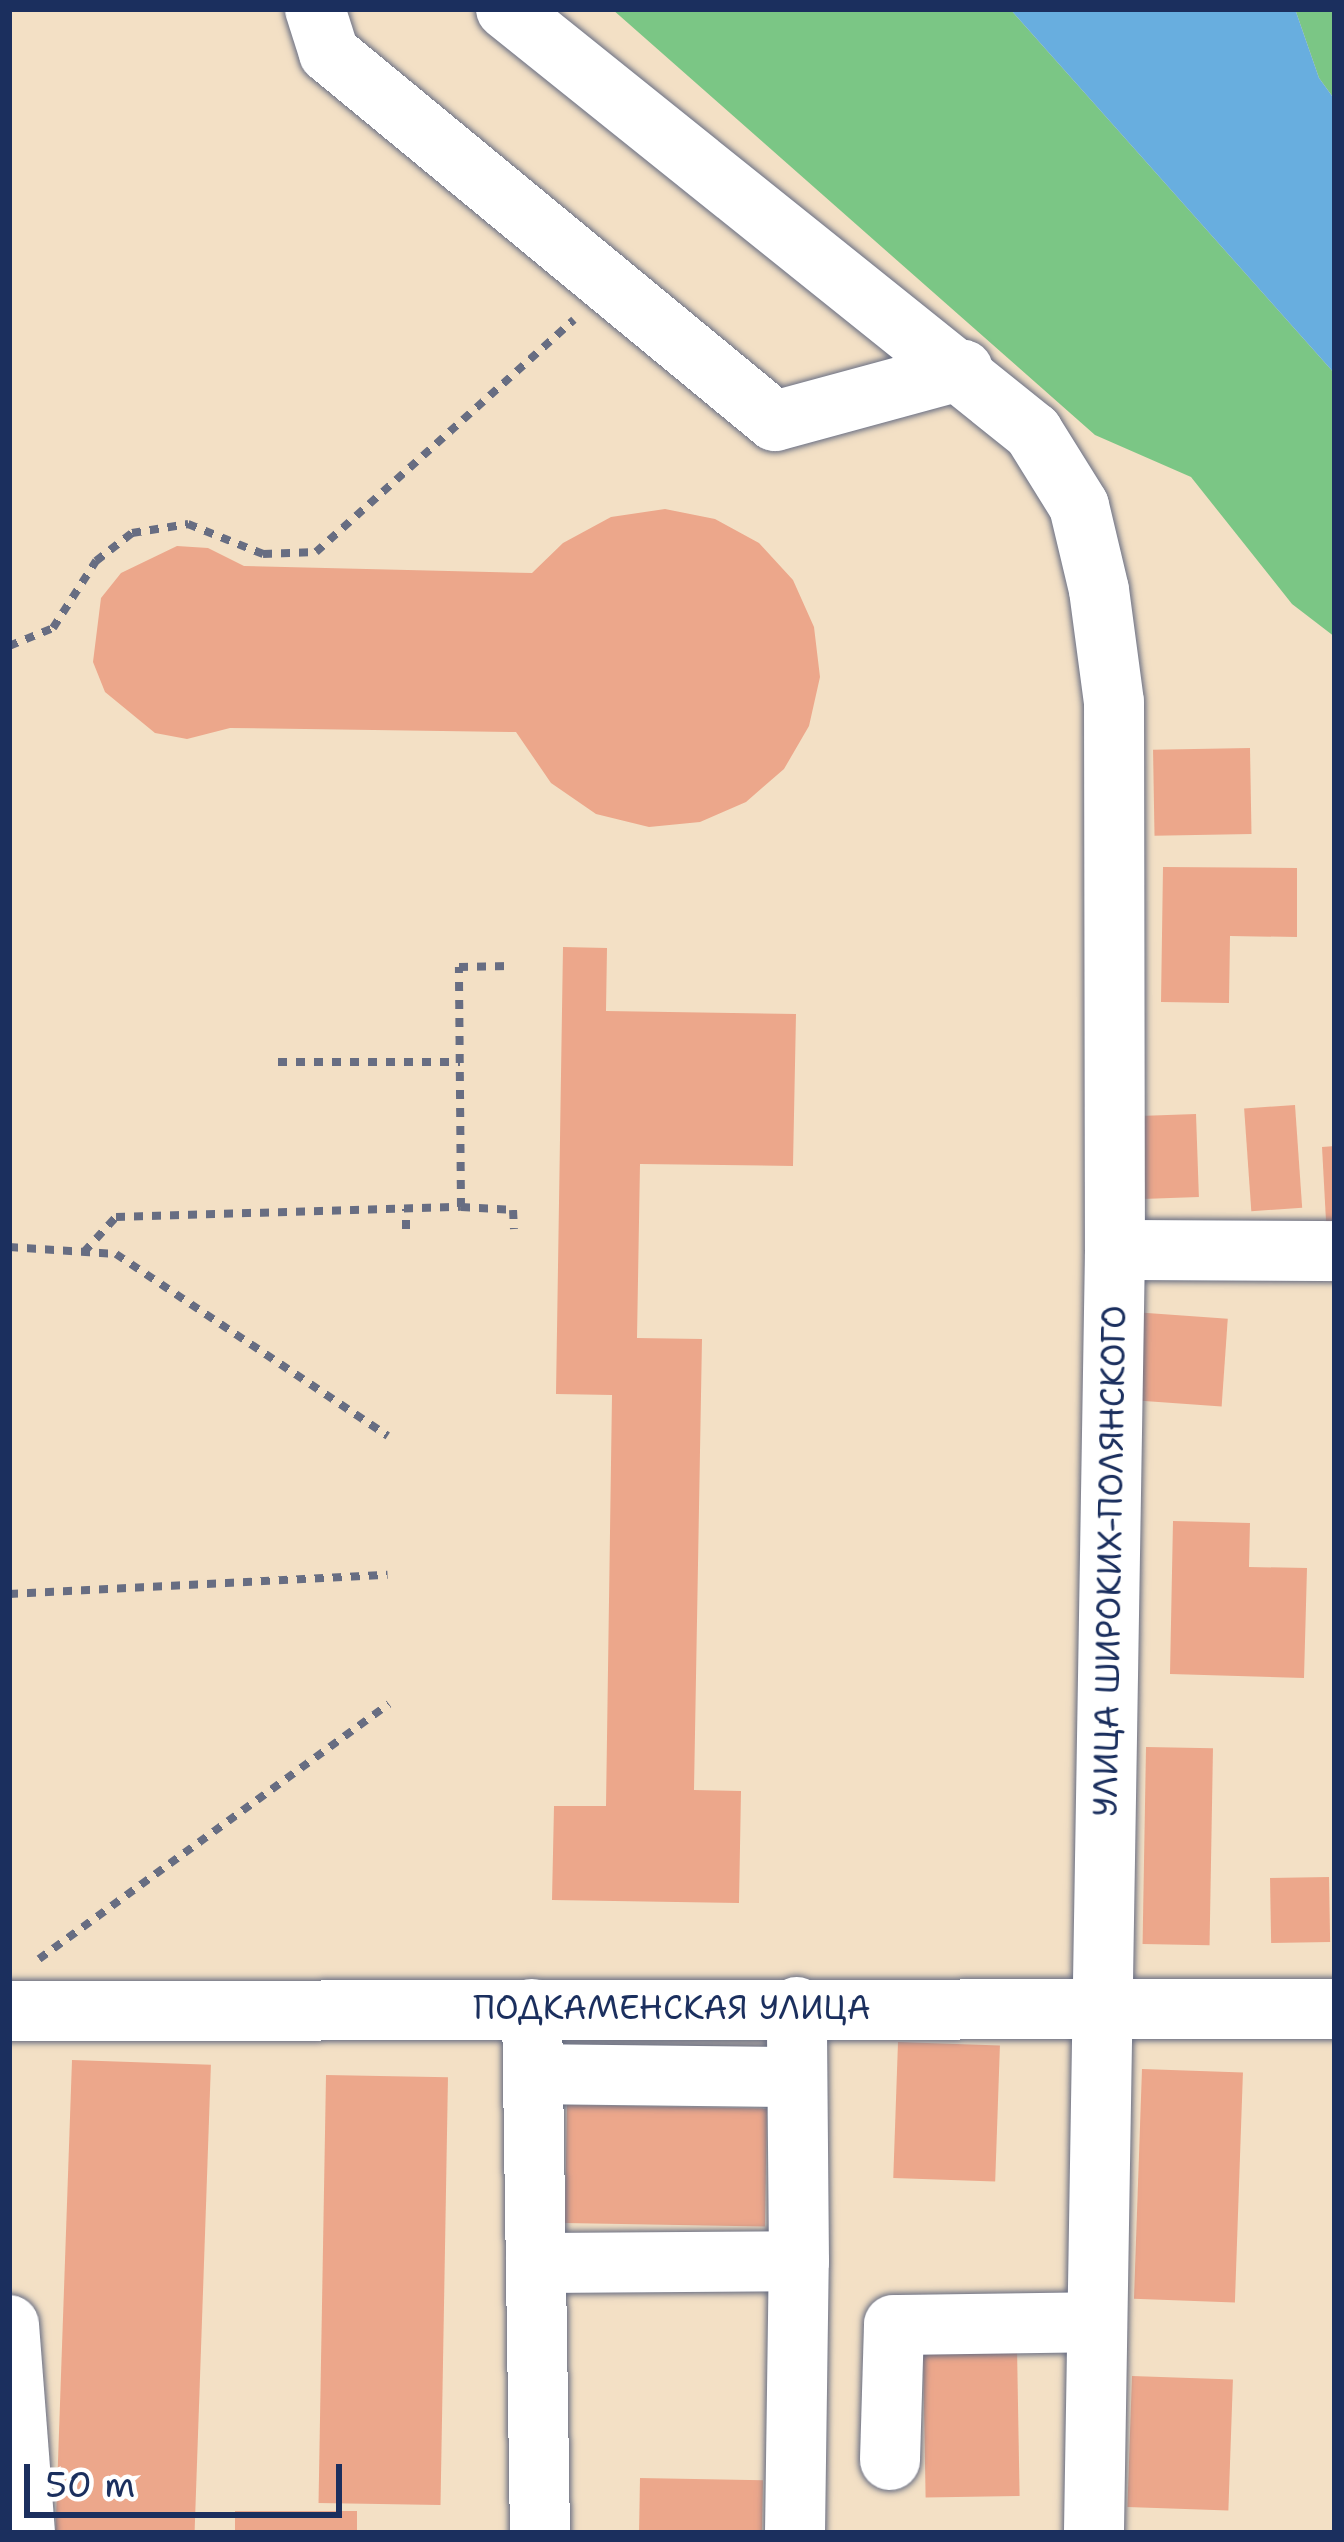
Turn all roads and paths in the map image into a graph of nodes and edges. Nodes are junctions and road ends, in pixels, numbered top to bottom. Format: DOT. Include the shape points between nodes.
graph roads {
  1 [pos="315,9"];
  2 [pos="506,9"];
  3 [pos="612,287"];
  4 [pos="963,370"];
  5 [pos="9,646"];
  6 [pos="511,967"];
  7 [pos="278,1061"];
  8 [pos="460,1062"];
  9 [pos="461,1207"];
  10 [pos="406,1209"];
  11 [pos="406,1229"];
  12 [pos="514,1229"];
  13 [pos="9,1247"];
  14 [pos="1114,1250"];
  15 [pos="1335,1251"];
  16 [pos="84,1252"];
  17 [pos="388,1436"];
  18 [pos="388,1575"];
  19 [pos="9,1594"];
  20 [pos="388,1704"];
  21 [pos="18,1989"];
  22 [pos="1104,2006"];
  23 [pos="797,2007"];
  24 [pos="532,2009"];
  25 [pos="1335,2009"];
  26 [pos="534,2074"];
  27 [pos="797,2078"];
  28 [pos="800,2261"];
  29 [pos="536,2264"];
  30 [pos="1097,2322"];
  31 [pos="9,2325"];
  32 [pos="890,2460"];
  33 [pos="26,2533"];
  34 [pos="539,2533"];
  35 [pos="795,2533"];
  36 [pos="1094,2533"];
  1 -- 3 [label="street" via="329,53"];
  2 -- 4 [label="street, УЛИЦА ШИРОКИХ-ПОЛЯНСКОГО"];
  3 -- 4 [label="street" via="775,421"];
  3 -- 5 [label="path" via="316,552 263,554 188,524 131,533 96,561 53,628"];
  4 -- 14 [label="street, УЛИЦА ШИРОКИХ-ПОЛЯНСКОГО" via="1034,433 1079,506 1100,590 1114,702"];
  6 -- 8 [label="path" via="459,967"];
  7 -- 8 [label="path"];
  8 -- 9 [label="path"];
  9 -- 10 [label="path"];
  9 -- 12 [label="path" via="513,1210"];
  10 -- 11 [label="path"];
  10 -- 16 [label="path" via="116,1216"];
  13 -- 16 [label="path"];
  14 -- 15 [label="street"];
  14 -- 22 [label="street, УЛИЦА ШИРОКИХ-ПОЛЯНСКОГО"];
  16 -- 17 [label="path" via="116,1254"];
  18 -- 19 [label="path"];
  20 -- 21 [label="path"];
  21 -- 24 [label="street, ПОДКАМЕНСКАЯ УЛИЦА"];
  22 -- 23 [label="street, ПОДКАМЕНСКАЯ УЛИЦА"];
  22 -- 25 [label="street, ПОДКАМЕНСКАЯ УЛИЦА"];
  22 -- 30 [label="street, УЛИЦА ШИРОКИХ-ПОЛЯНСКОГО"];
  23 -- 24 [label="street, ПОДКАМЕНСКАЯ УЛИЦА"];
  23 -- 27 [label="street"];
  24 -- 26 [label="street"];
  26 -- 27 [label="street"];
  26 -- 29 [label="street"];
  27 -- 28 [label="street"];
  28 -- 29 [label="street"];
  28 -- 35 [label="street"];
  29 -- 34 [label="street"];
  30 -- 32 [label="street" via="894,2325"];
  30 -- 36 [label="street, УЛИЦА ШИРОКИХ-ПОЛЯНСКОГО"];
  31 -- 33 [label="street"];
}
